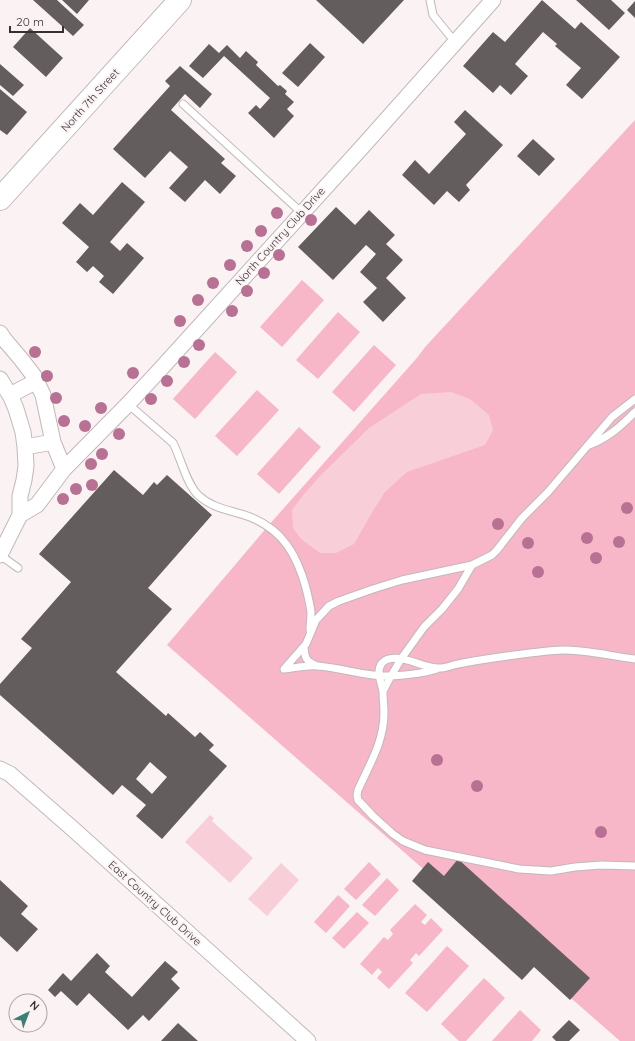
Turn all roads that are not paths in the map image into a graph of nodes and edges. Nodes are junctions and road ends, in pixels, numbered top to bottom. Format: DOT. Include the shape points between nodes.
graph roads {
  1 [pos="180,0"];
  2 [pos="430,0"];
  3 [pos="493,0"];
  4 [pos="455,42"];
  5 [pos="182,104"];
  6 [pos="0,199"];
  7 [pos="302,213"];
  8 [pos="1,336"];
  9 [pos="0,379"];
  10 [pos="37,381"];
  11 [pos="10,395"];
  12 [pos="635,399"];
  13 [pos="128,404"];
  14 [pos="635,412"];
  15 [pos="54,442"];
  16 [pos="586,446"];
  17 [pos="25,447"];
  18 [pos="64,469"];
  19 [pos="20,515"];
  20 [pos="0,555"];
  21 [pos="472,565"];
  22 [pos="18,568"];
  23 [pos="310,634"];
  24 [pos="304,647"];
  25 [pos="401,659"];
  26 [pos="635,659"];
  27 [pos="317,666"];
  28 [pos="439,668"];
  29 [pos="379,676"];
  30 [pos="391,676"];
  31 [pos="382,691"];
  32 [pos="0,768"];
  33 [pos="635,866"];
  34 [pos="308,1041"];
  1 -- 6 [label="main road, North 7th Street"];
  2 -- 4 [label="lane" via="433,15"];
  3 -- 4 [label="street, North Country Club Drive"];
  4 -- 7 [label="street, North Country Club Drive"];
  5 -- 7 [label="lane"];
  7 -- 13 [label="street, North Country Club Drive"];
  8 -- 10 [label="street"];
  9 -- 11 [label="street"];
  10 -- 11 [label="street"];
  10 -- 15 [label="street" via="43,395"];
  11 -- 17 [label="street" via="18,413"];
  12 -- 16 [label="lane" via="612,417"];
  13 -- 18 [label="street, North Country Club Drive"];
  13 -- 23 [label="lane" via="173,443 187,477 199,496 209,504 262,523 286,543 302,573 311,610"];
  14 -- 16 [label="lane" via="615,431"];
  15 -- 17 [label="street"];
  15 -- 18 [label="street"];
  16 -- 21 [label="lane" via="497,550"];
  17 -- 19 [label="street" via="26,466 20,496"];
  18 -- 19 [label="street, North Country Club Drive" via="38,505"];
  19 -- 20 [label="street"];
  20 -- 22 [label="lane"];
  21 -- 23 [label="lane" via="402,580 339,601 329,606 316,620"];
  21 -- 25 [label="lane" via="450,600 424,628"];
  23 -- 24 [label="lane"];
  24 -- 27 [label="lane" via="305,656"];
  24 -- 27 [label="lane" via="284,669"];
  25 -- 28 [label="lane"];
  25 -- 29 [label="lane" via="392,658 382,663"];
  25 -- 30 [label="lane"];
  26 -- 28 [label="lane" via="562,650 493,658"];
  27 -- 29 [label="lane"];
  28 -- 30 [label="lane"];
  29 -- 30 [label="lane"];
  29 -- 31 [label="lane"];
  30 -- 31 [label="lane"];
  31 -- 33 [label="lane" via="384,720 380,739 357,795 358,800 373,816 403,841 425,850 519,870 551,871 601,865"];
  32 -- 34 [label="street, East Country Club Drive" via="73,829"];
}
